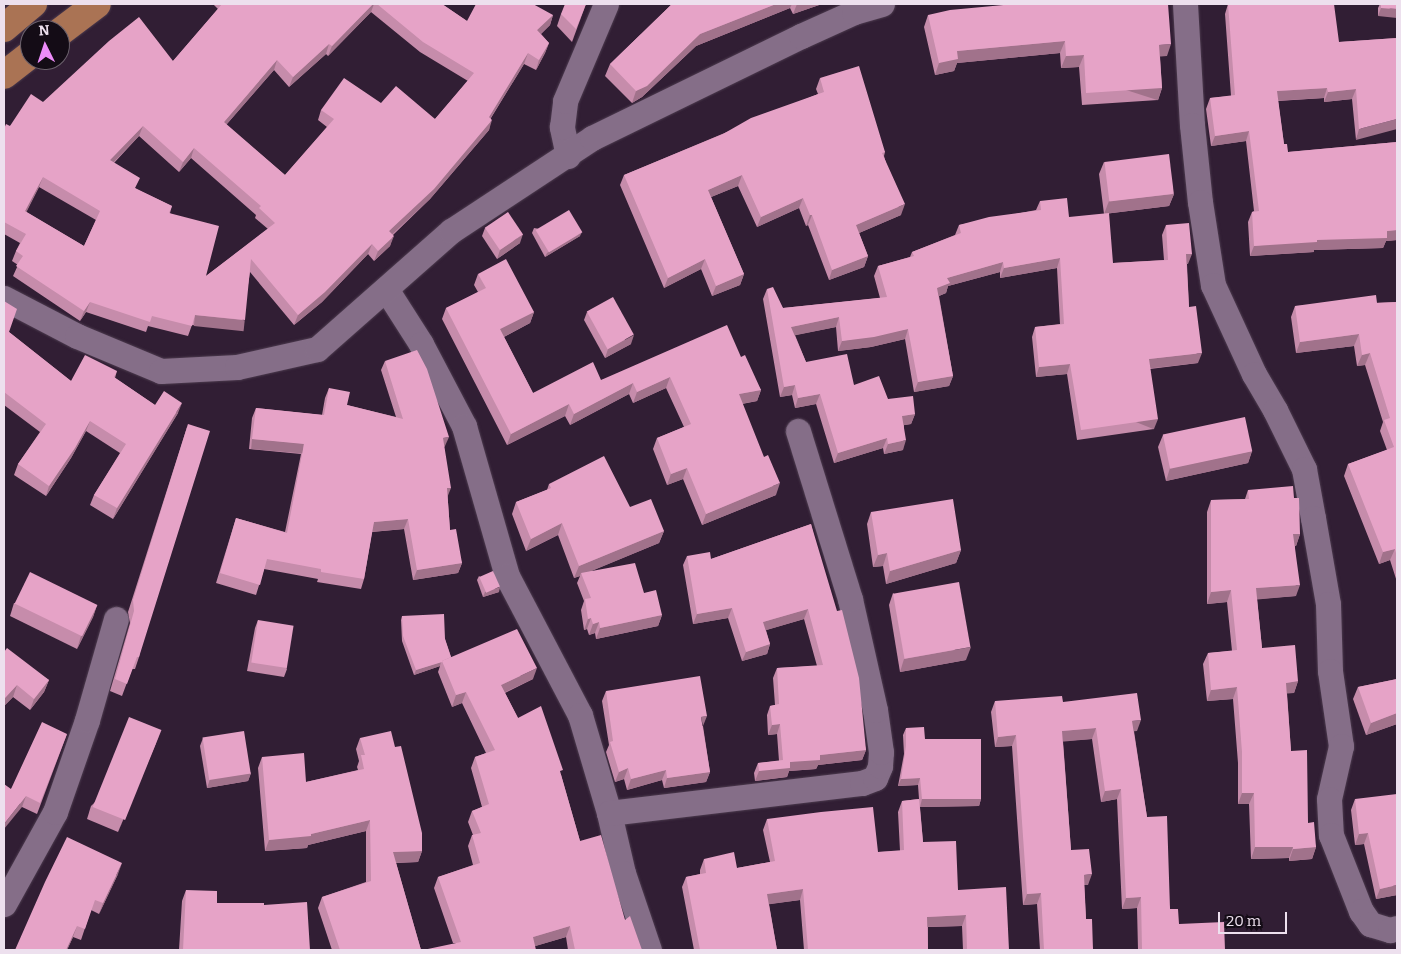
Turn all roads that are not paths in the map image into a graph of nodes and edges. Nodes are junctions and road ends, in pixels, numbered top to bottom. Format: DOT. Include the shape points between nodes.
graph roads {
  1 [pos="32,4"];
  2 [pos="97,4"];
  3 [pos="606,4"];
  4 [pos="882,4"];
  5 [pos="1185,4"];
  6 [pos="70,24"];
  7 [pos="4,28"];
  8 [pos="20,62"];
  9 [pos="4,75"];
  10 [pos="568,156"];
  11 [pos="386,289"];
  12 [pos="4,298"];
  13 [pos="798,431"];
  14 [pos="116,618"];
  15 [pos="609,813"];
  16 [pos="4,904"];
  17 [pos="1397,928"];
  18 [pos="649,950"];
  1 -- 7 [label="main road"];
  2 -- 6 [label="main road"];
  3 -- 10 [label="street" via="564,100 562,127"];
  4 -- 10 [label="street" via="854,12 688,91 592,138"];
  5 -- 17 [label="street" via="1192,124 1213,285 1254,374 1304,469 1315,528 1328,604 1330,671 1341,746 1329,799 1331,835 1361,912 1370,924 1390,930"];
  8 -- 9 [label="main road"];
  10 -- 11 [label="street" via="451,231"];
  11 -- 12 [label="street" via="317,349 237,367 161,371 77,336"];
  11 -- 15 [label="street" via="421,344 464,426 507,576 580,715"];
  13 -- 15 [label="street" via="850,599 875,710 881,752 875,778 862,783"];
  14 -- 16 [label="street" via="87,720 55,812"];
  15 -- 18 [label="street" via="623,873"];
}
